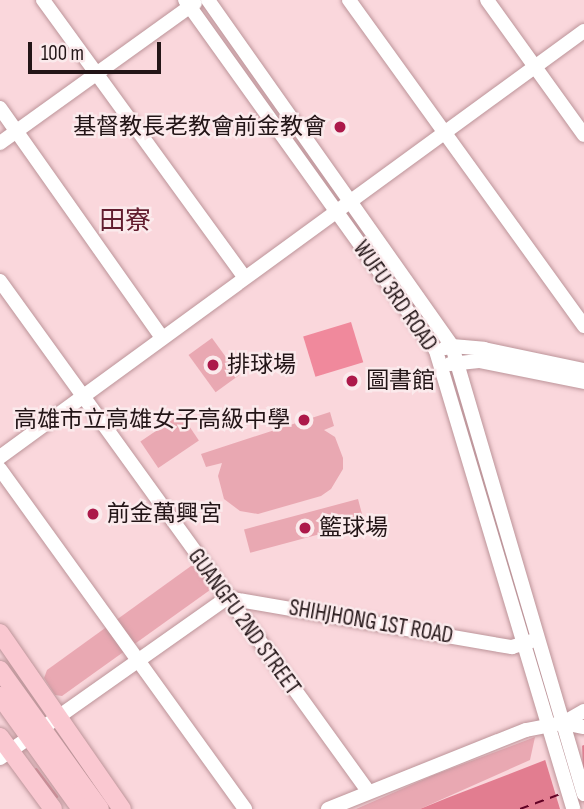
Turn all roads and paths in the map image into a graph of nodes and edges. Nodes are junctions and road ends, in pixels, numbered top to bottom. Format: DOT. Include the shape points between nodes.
graph roads {
  1 [pos="43,0"];
  2 [pos="208,0"];
  3 [pos="349,0"];
  4 [pos="487,0"];
  5 [pos="192,2"];
  6 [pos="584,31"];
  7 [pos="534,66"];
  8 [pos="96,74"];
  9 [pos="0,108"];
  10 [pos="16,131"];
  11 [pos="443,132"];
  12 [pos="584,135"];
  13 [pos="0,143"];
  14 [pos="349,200"];
  15 [pos="335,210"];
  16 [pos="244,277"];
  17 [pos="0,281"];
  18 [pos="584,326"];
  19 [pos="162,338"];
  20 [pos="452,346"];
  21 [pos="436,351"];
  22 [pos="458,361"];
  23 [pos="442,367"];
  24 [pos="584,370"];
  25 [pos="584,382"];
  26 [pos="82,397"];
  27 [pos="0,457"];
  28 [pos="0,469"];
  29 [pos="226,598"];
  30 [pos="0,634"];
  31 [pos="540,639"];
  32 [pos="524,643"];
  33 [pos="138,660"];
  34 [pos="0,670"];
  35 [pos="0,695"];
  36 [pos="584,711"];
  37 [pos="59,715"];
  38 [pos="564,723"];
  39 [pos="548,726"];
  40 [pos="584,727"];
  41 [pos="35,732"];
  42 [pos="3,749"];
  43 [pos="368,791"];
  44 [pos="584,794"];
  45 [pos="53,809"];
  46 [pos="80,809"];
  47 [pos="100,809"];
  48 [pos="122,809"];
  49 [pos="244,809"];
  50 [pos="328,809"];
  51 [pos="573,809"];
  1 -- 8 [label="street"];
  2 -- 14 [label="street, WUFU 3RD ROAD"];
  3 -- 11 [label="street"];
  4 -- 7 [label="street"];
  5 -- 8 [label="street"];
  5 -- 15 [label="street, WUFU 3RD ROAD"];
  6 -- 7 [label="street"];
  7 -- 11 [label="street"];
  7 -- 12 [label="street"];
  8 -- 10 [label="street"];
  8 -- 16 [label="street"];
  9 -- 10 [label="street"];
  10 -- 13 [label="street"];
  10 -- 19 [label="street"];
  11 -- 14 [label="street"];
  11 -- 18 [label="street"];
  14 -- 15 [label="street"];
  14 -- 20 [label="street, WUFU 3RD ROAD"];
  15 -- 16 [label="street"];
  15 -- 21 [label="street, WUFU 3RD ROAD"];
  16 -- 19 [label="street"];
  17 -- 26 [label="street, GUANGFU 2ND STREET"];
  19 -- 26 [label="street"];
  20 -- 21 [label="street"];
  20 -- 22 [label="street, WUFU 3RD ROAD"];
  20 -- 24 [label="street"];
  21 -- 23 [label="street, WUFU 3RD ROAD"];
  22 -- 23 [label="street"];
  22 -- 25 [label="street"];
  22 -- 31 [label="street, WUFU 3RD ROAD"];
  23 -- 32 [label="street, WUFU 3RD ROAD"];
  26 -- 27 [label="street"];
  26 -- 29 [label="street, GUANGFU 2ND STREET"];
  28 -- 33 [label="street"];
  29 -- 32 [label="street, SHIHJHONG 1ST ROAD" via="505,646"];
  29 -- 33 [label="street"];
  29 -- 43 [label="street, GUANGFU 2ND STREET"];
  30 -- 37 [label="main road"];
  31 -- 32 [label="street, SHIHJHONG 1ST ROAD"];
  31 -- 38 [label="street, WUFU 3RD ROAD"];
  32 -- 39 [label="street, WUFU 3RD ROAD"];
  33 -- 37 [label="street"];
  33 -- 49 [label="street"];
  34 -- 41 [label="main road"];
  35 -- 41 [label="main road"];
  36 -- 38 [label="street"];
  37 -- 41 [label="street"];
  37 -- 48 [label="main road"];
  38 -- 39 [label="street"];
  38 -- 40 [label="street"];
  38 -- 44 [label="street"];
  39 -- 43 [label="street" via="526,730"];
  39 -- 51 [label="street, WUFU 3RD ROAD"];
  41 -- 42 [label="street"];
  41 -- 46 [label="main road"];
  41 -- 47 [label="main road"];
  42 -- 45 [label="main road"];
  43 -- 50 [label="street"];
}
